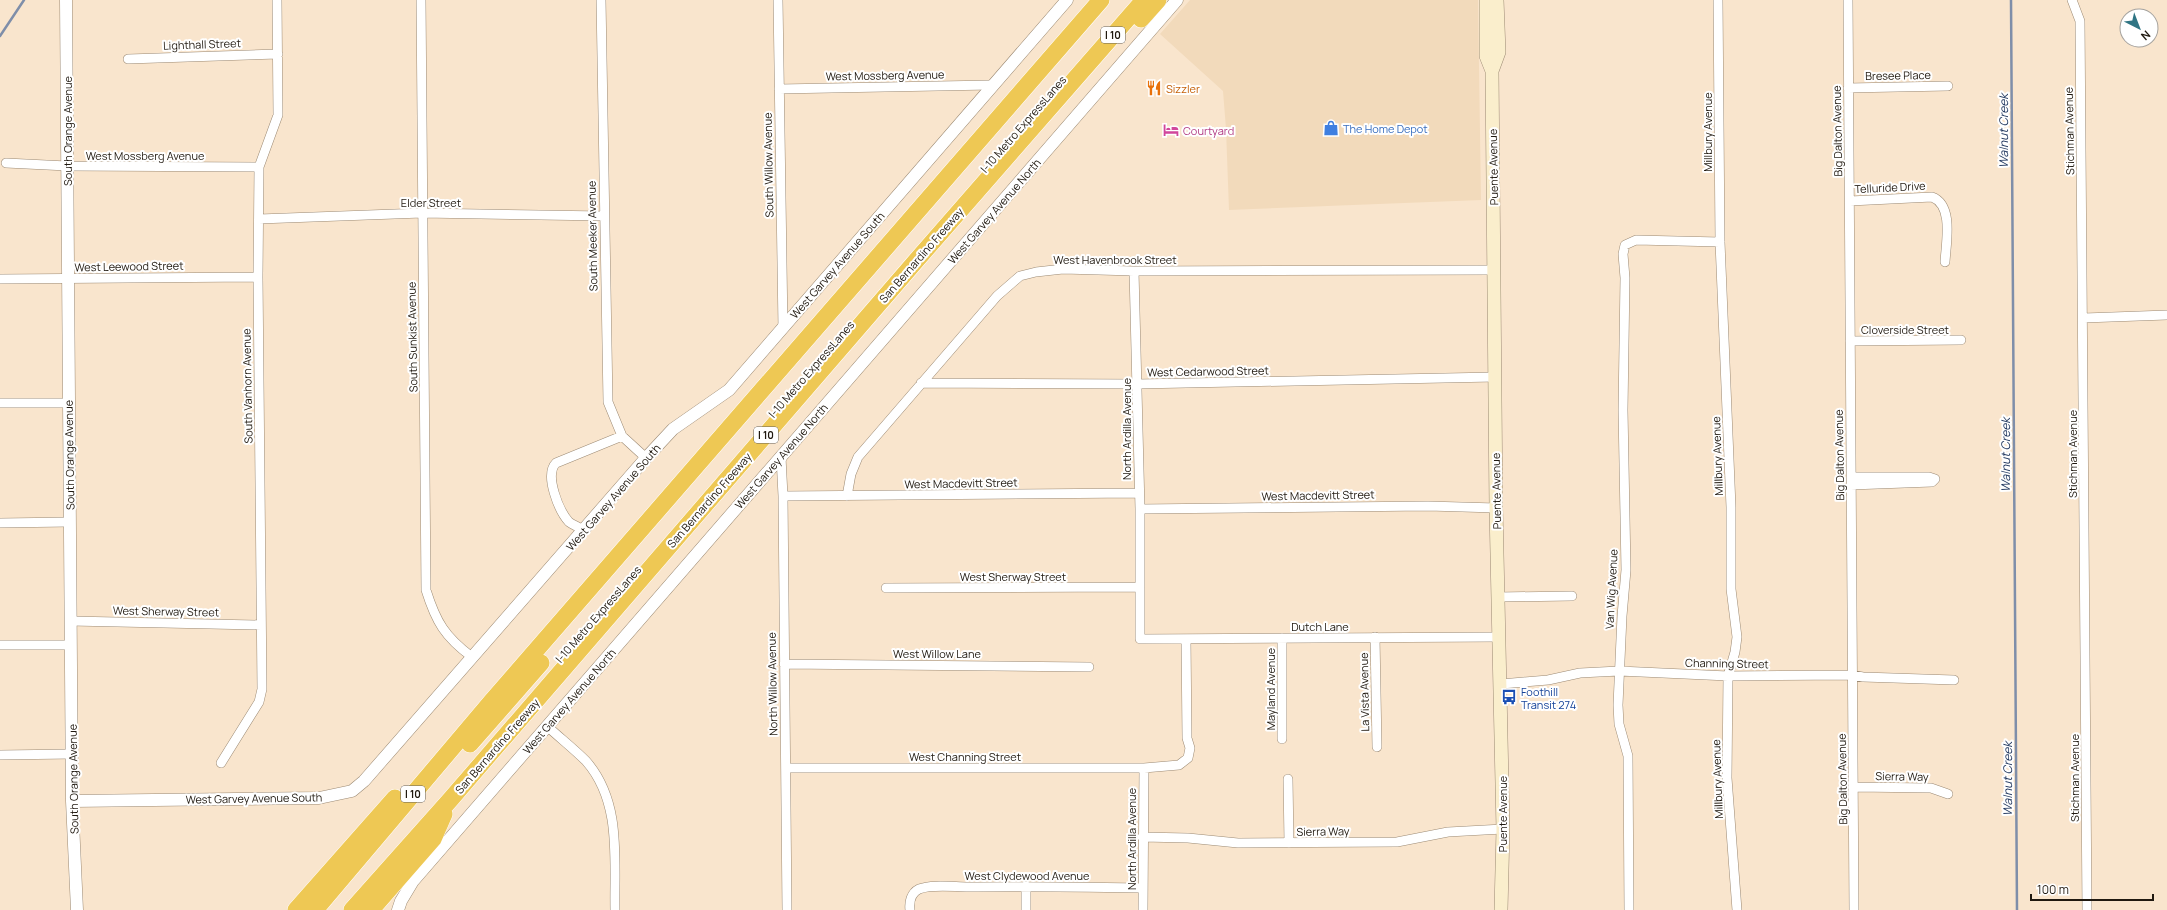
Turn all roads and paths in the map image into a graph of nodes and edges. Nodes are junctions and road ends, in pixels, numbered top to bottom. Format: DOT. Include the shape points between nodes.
graph roads {
  1 [pos="66,0"];
  2 [pos="277,0"];
  3 [pos="421,0"];
  4 [pos="602,0"];
  5 [pos="778,0"];
  6 [pos="1067,0"];
  7 [pos="1101,0"];
  8 [pos="1114,0"];
  9 [pos="1130,0"];
  10 [pos="1144,0"];
  11 [pos="1486,0"];
  12 [pos="1497,0"];
  13 [pos="1718,0"];
  14 [pos="1848,0"];
  15 [pos="2072,0"];
  16 [pos="1169,2"];
  17 [pos="278,54"];
  18 [pos="128,59"];
  19 [pos="1082,70"];
  20 [pos="1492,71"];
  21 [pos="991,85"];
  22 [pos="1948,86"];
  23 [pos="1848,88"];
  24 [pos="779,89"];
  25 [pos="6,163"];
  26 [pos="67,166"];
  27 [pos="259,167"];
  28 [pos="1850,201"];
  29 [pos="422,213"];
  30 [pos="604,216"];
  31 [pos="259,219"];
  32 [pos="1720,242"];
  33 [pos="1945,262"];
  34 [pos="1494,270"];
  35 [pos="1134,271"];
  36 [pos="258,277"];
  37 [pos="0,279"];
  38 [pos="67,279"];
  39 [pos="2167,315"];
  40 [pos="2084,318"];
  41 [pos="783,329"];
  42 [pos="1961,340"];
  43 [pos="1850,341"];
  44 [pos="1495,377"];
  45 [pos="921,384"];
  46 [pos="1138,384"];
  47 [pos="0,403"];
  48 [pos="69,403"];
  49 [pos="622,436"];
  50 [pos="781,457"];
  51 [pos="646,458"];
  52 [pos="1851,481"];
  53 [pos="1138,493"];
  54 [pos="783,496"];
  55 [pos="847,496"];
  56 [pos="1496,508"];
  57 [pos="1140,509"];
  58 [pos="70,522"];
  59 [pos="0,523"];
  60 [pos="583,530"];
  61 [pos="886,588"];
  62 [pos="1140,588"];
  63 [pos="1572,596"];
  64 [pos="1498,597"];
  65 [pos="71,621"];
  66 [pos="261,625"];
  67 [pos="1375,637"];
  68 [pos="1500,637"];
  69 [pos="1282,638"];
  70 [pos="1140,639"];
  71 [pos="1186,639"];
  72 [pos="0,645"];
  73 [pos="71,645"];
  74 [pos="472,657"];
  75 [pos="784,664"];
  76 [pos="1089,666"];
  77 [pos="1619,671"];
  78 [pos="1852,675"];
  79 [pos="1728,676"];
  80 [pos="1954,680"];
  81 [pos="1500,684"];
  82 [pos="491,702"];
  83 [pos="547,726"];
  84 [pos="1282,739"];
  85 [pos="1377,747"];
  86 [pos="0,754"];
  87 [pos="72,754"];
  88 [pos="221,763"];
  89 [pos="786,768"];
  90 [pos="1144,768"];
  91 [pos="1288,779"];
  92 [pos="1855,787"];
  93 [pos="1948,794"];
  94 [pos="72,801"];
  95 [pos="1503,829"];
  96 [pos="1142,837"];
  97 [pos="1289,843"];
  98 [pos="1026,886"];
  99 [pos="335,887"];
  100 [pos="1143,888"];
  101 [pos="360,908"];
  102 [pos="77,910"];
  103 [pos="296,910"];
  104 [pos="316,910"];
  105 [pos="398,910"];
  106 [pos="615,910"];
  107 [pos="787,910"];
  108 [pos="910,910"];
  109 [pos="1026,910"];
  110 [pos="1143,910"];
  111 [pos="1501,910"];
  112 [pos="1630,910"];
  113 [pos="1737,910"];
  114 [pos="1854,910"];
  115 [pos="2087,910"];
  1 -- 26 [label="street, South Orange Avenue"];
  2 -- 17 [label="street, South Vanhorn Avenue"];
  3 -- 29 [label="street, South Sunkist Avenue"];
  4 -- 30 [label="street, South Meeker Avenue"];
  5 -- 24 [label="street, South Willow Avenue"];
  6 -- 21 [label="street, West Garvey Avenue South"];
  7 -- 82 [label="highway, I 10"];
  8 -- 99 [label="highway, I-10 Metro ExpressLanes" via="370,860 355,877"];
  9 -- 101 [label="highway, I-10 Metro ExpressLanes" via="364,884"];
  10 -- 19 [label="highway, San Bernardino Freeway / I 10"];
  11 -- 20 [label="main road, Puente Avenue" via="1486,56"];
  12 -- 20 [label="main road, Puente Avenue" via="1499,52"];
  13 -- 32 [label="street, Millbury Avenue"];
  14 -- 23 [label="street, Big Dalton Avenue"];
  15 -- 40 [label="street, Stichman Avenue" via="2080,21"];
  16 -- 19 [label="highway" via="1116,48"];
  16 -- 50 [label="street, West Garvey Avenue North"];
  17 -- 18 [label="street, Lighthall Street"];
  17 -- 27 [label="street, South Vanhorn Avenue" via="278,115"];
  19 -- 101 [label="highway, San Bernardino Freeway / I 10" via="450,800 433,839"];
  20 -- 34 [label="main road, Puente Avenue"];
  21 -- 24 [label="street, West Mossberg Avenue"];
  21 -- 41 [label="street, West Garvey Avenue South"];
  22 -- 23 [label="street, Bresee Place"];
  23 -- 28 [label="street, Big Dalton Avenue"];
  24 -- 41 [label="street, South Willow Avenue"];
  25 -- 26 [label="street, West Mossberg Avenue"];
  26 -- 27 [label="street, West Mossberg Avenue"];
  26 -- 38 [label="street, South Orange Avenue"];
  27 -- 31 [label="street, South Vanhorn Avenue"];
  28 -- 33 [label="street, Telluride Drive" via="1932,197 1938,199 1946,214"];
  28 -- 43 [label="street, Big Dalton Avenue"];
  29 -- 30 [label="street, Elder Street"];
  29 -- 31 [label="street, Elder Street"];
  29 -- 74 [label="street, South Sunkist Avenue" via="426,590 444,631 453,643"];
  30 -- 49 [label="street, South Meeker Avenue" via="608,402"];
  31 -- 36 [label="street, South Vanhorn Avenue"];
  32 -- 77 [label="street, Van Wig Avenue" via="1636,240 1625,245 1622,254 1625,278 1626,570"];
  32 -- 79 [label="street, Millbury Avenue" via="1731,507 1731,589 1737,637"];
  34 -- 35 [label="street, West Havenbrook Street"];
  34 -- 44 [label="main road, Puente Avenue"];
  35 -- 45 [label="street, West Havenbrook Street" via="1063,269 1020,276 997,296"];
  35 -- 46 [label="street, North Ardilla Avenue"];
  36 -- 38 [label="street, West Leewood Street"];
  36 -- 66 [label="street, South Vanhorn Avenue"];
  37 -- 38 [label="street, West Leewood Street"];
  38 -- 48 [label="street, South Orange Avenue"];
  39 -- 40 [label="street"];
  40 -- 115 [label="street, Stichman Avenue"];
  41 -- 51 [label="street, West Garvey Avenue South" via="729,390 673,429"];
  42 -- 43 [label="street, Cloverside Street"];
  43 -- 52 [label="street, Big Dalton Avenue"];
  44 -- 46 [label="street, West Cedarwood Street"];
  44 -- 56 [label="main road, Puente Avenue"];
  45 -- 46 [label="street, West Cedarwood Street"];
  45 -- 55 [label="street, West Havenbrook Street" via="858,458 851,474"];
  46 -- 53 [label="street, North Ardilla Avenue"];
  47 -- 48 [label="street"];
  48 -- 58 [label="street, South Orange Avenue"];
  49 -- 51 [label="street, South Meeker Avenue"];
  49 -- 60 [label="street" via="556,463 552,468 557,503 571,523"];
  50 -- 54 [label="street, North Willow Avenue"];
  50 -- 83 [label="street, West Garvey Avenue North"];
  51 -- 60 [label="street, West Garvey Avenue South"];
  52 -- 52 [label="street" via="1932,482 1935,479 1929,477"];
  52 -- 78 [label="street, Big Dalton Avenue"];
  53 -- 55 [label="street, West Macdevitt Street"];
  53 -- 57 [label="street, North Ardilla Avenue"];
  54 -- 55 [label="street, West Macdevitt Street"];
  54 -- 75 [label="street, North Willow Avenue"];
  56 -- 57 [label="street, West Macdevitt Street" via="1428,506"];
  56 -- 64 [label="main road, Puente Avenue"];
  57 -- 62 [label="street, North Ardilla Avenue"];
  58 -- 59 [label="street"];
  58 -- 65 [label="street, South Orange Avenue"];
  60 -- 74 [label="street, West Garvey Avenue South"];
  61 -- 62 [label="street, West Sherway Street"];
  62 -- 70 [label="street, North Ardilla Avenue"];
  63 -- 64 [label="street"];
  64 -- 68 [label="main road, Puente Avenue"];
  65 -- 66 [label="street, West Sherway Street"];
  65 -- 73 [label="street, South Orange Avenue"];
  66 -- 88 [label="street, South Vanhorn Avenue" via="262,689 259,702"];
  67 -- 68 [label="street, Dutch Lane"];
  67 -- 69 [label="street, Dutch Lane"];
  67 -- 85 [label="street, La Vista Avenue"];
  68 -- 81 [label="main road, Puente Avenue"];
  69 -- 71 [label="street, Dutch Lane"];
  69 -- 84 [label="street, Mayland Avenue"];
  70 -- 71 [label="street, Dutch Lane"];
  71 -- 90 [label="street" via="1187,738 1190,748 1188,758 1179,765"];
  72 -- 73 [label="street"];
  73 -- 87 [label="street, South Orange Avenue"];
  74 -- 94 [label="street, West Garvey Avenue South" via="375,770 352,791 319,798"];
  75 -- 76 [label="street, West Willow Lane"];
  75 -- 89 [label="street, North Willow Avenue"];
  77 -- 79 [label="street, Channing Street"];
  77 -- 81 [label="street, Channing Street" via="1580,673 1548,680"];
  77 -- 112 [label="street, Van Wig Avenue" via="1619,724 1628,756"];
  78 -- 79 [label="street, Channing Street"];
  78 -- 80 [label="street, Channing Street"];
  78 -- 92 [label="street, Big Dalton Avenue"];
  79 -- 113 [label="street, Millbury Avenue" via="1727,778"];
  81 -- 95 [label="main road, Puente Avenue"];
  82 -- 99 [label="highway, I 10"];
  82 -- 103 [label="highway" via="448,737"];
  83 -- 105 [label="street, West Garvey Avenue North" via="413,881"];
  83 -- 106 [label="street" via="586,761 605,790 613,827"];
  86 -- 87 [label="street"];
  87 -- 94 [label="street, South Orange Avenue"];
  89 -- 90 [label="street, West Channing Street"];
  89 -- 107 [label="street, North Willow Avenue"];
  90 -- 96 [label="street, North Ardilla Avenue"];
  91 -- 97 [label="street"];
  92 -- 93 [label="street, Sierra Way" via="1931,788"];
  92 -- 114 [label="street, Big Dalton Avenue"];
  94 -- 102 [label="street, South Orange Avenue"];
  95 -- 97 [label="street, Sierra Way" via="1448,832 1397,842"];
  95 -- 111 [label="main road, Puente Avenue"];
  96 -- 97 [label="street, Sierra Way" via="1238,843"];
  96 -- 100 [label="street, North Ardilla Avenue"];
  98 -- 100 [label="street, West Clydewood Avenue"];
  98 -- 108 [label="street, West Clydewood Avenue" via="920,889 913,894"];
  98 -- 109 [label="street"];
  99 -- 104 [label="highway, I 10"];
  100 -- 110 [label="street, North Ardilla Avenue"];
}
